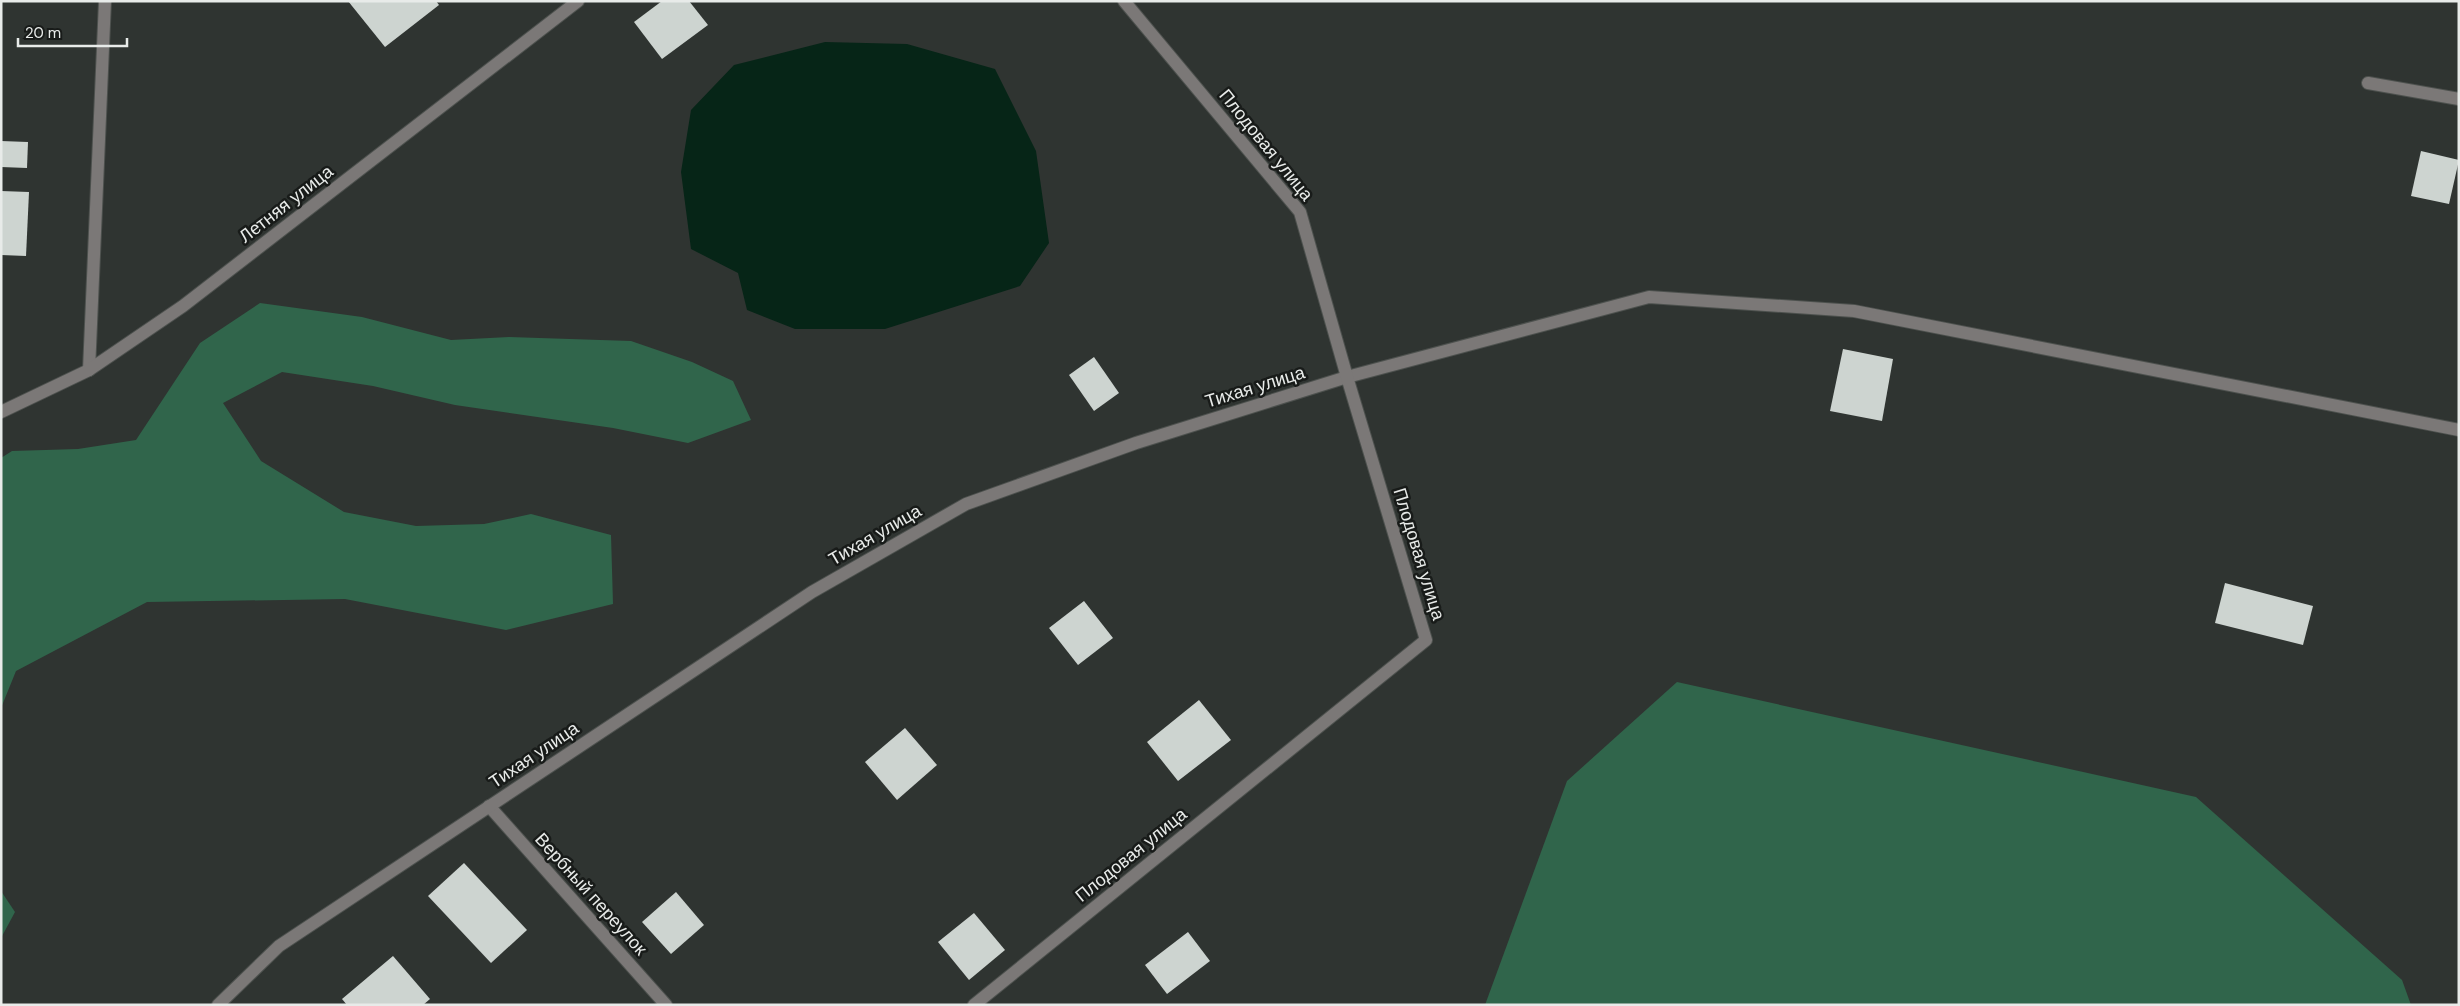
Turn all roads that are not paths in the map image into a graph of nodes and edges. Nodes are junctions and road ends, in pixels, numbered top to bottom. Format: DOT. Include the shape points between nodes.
graph roads {
  1 [pos="105,1"];
  2 [pos="578,1"];
  3 [pos="1124,1"];
  4 [pos="2368,83"];
  5 [pos="2459,100"];
  6 [pos="89,370"];
  7 [pos="1347,377"];
  8 [pos="1,412"];
  9 [pos="2459,430"];
  10 [pos="489,806"];
  11 [pos="218,1005"];
  12 [pos="666,1005"];
  13 [pos="974,1005"];
  1 -- 6 [label="street"];
  2 -- 6 [label="street, Летняя улица" via="183,306"];
  3 -- 7 [label="street, Плодовая улица" via="1300,212"];
  4 -- 5 [label="street"];
  6 -- 8 [label="street, Летняя улица"];
  7 -- 9 [label="street, Тихая улица" via="1649,297 1854,311"];
  7 -- 10 [label="street, Тихая улица" via="1136,443 966,504 812,592"];
  7 -- 13 [label="street, Плодовая улица" via="1426,640"];
  10 -- 11 [label="street, Тихая улица" via="279,946"];
  10 -- 12 [label="street, Вербный переулок"];
}
